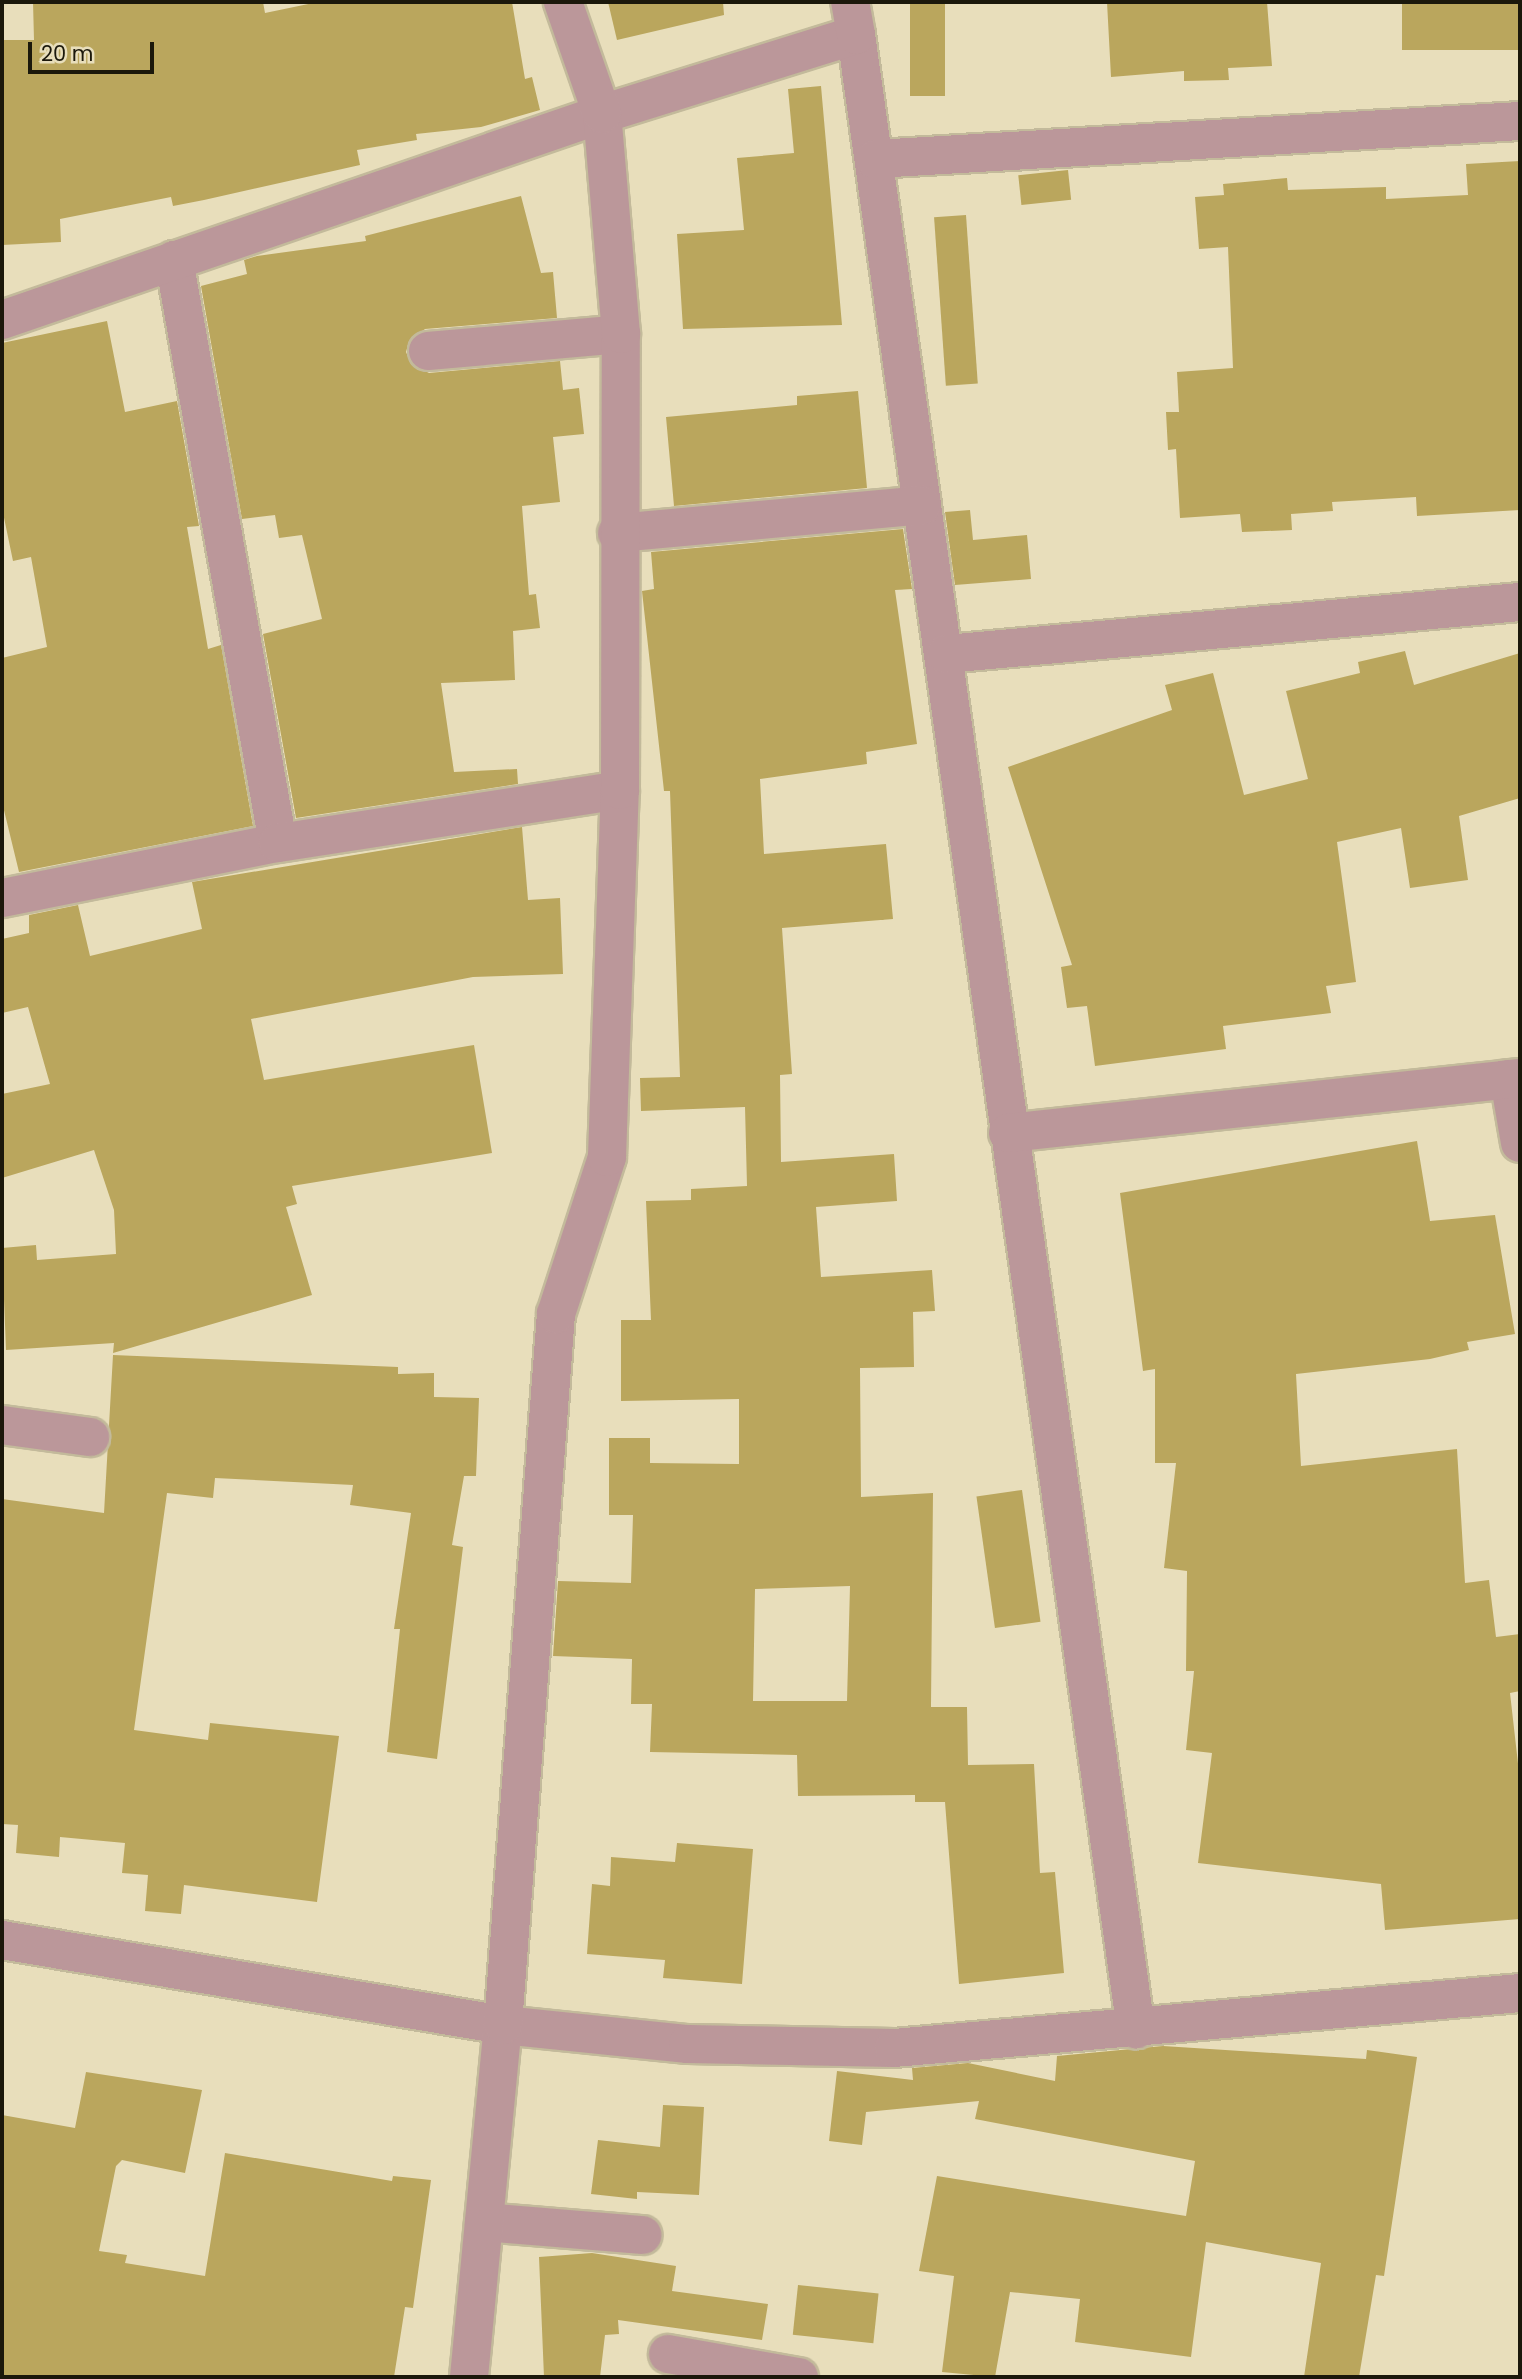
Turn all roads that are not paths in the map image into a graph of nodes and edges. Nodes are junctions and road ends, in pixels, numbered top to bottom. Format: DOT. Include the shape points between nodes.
graph roads {
  1 [pos="563,2"];
  2 [pos="853,19"];
  3 [pos="602,114"];
  4 [pos="1520,121"];
  5 [pos="874,159"];
  6 [pos="174,260"];
  7 [pos="2,320"];
  8 [pos="621,334"];
  9 [pos="429,351"];
  10 [pos="922,505"];
  11 [pos="617,533"];
  12 [pos="1520,602"];
  13 [pos="946,654"];
  14 [pos="620,790"];
  15 [pos="278,843"];
  16 [pos="2,898"];
  17 [pos="1515,1078"];
  18 [pos="1009,1133"];
  19 [pos="1520,1143"];
  20 [pos="2,1424"];
  21 [pos="90,1437"];
  22 [pos="2,1940"];
  23 [pos="1520,1993"];
  24 [pos="503,2025"];
  25 [pos="1136,2029"];
  26 [pos="484,2222"];
  27 [pos="642,2235"];
  28 [pos="668,2354"];
  29 [pos="468,2377"];
  30 [pos="799,2377"];
  1 -- 3 [label="street"];
  2 -- 3 [label="street"];
  2 -- 5 [label="street"];
  3 -- 6 [label="street"];
  3 -- 8 [label="street"];
  4 -- 5 [label="street"];
  5 -- 10 [label="street"];
  6 -- 7 [label="street"];
  6 -- 15 [label="street"];
  8 -- 9 [label="street"];
  8 -- 11 [label="street"];
  10 -- 11 [label="street"];
  10 -- 13 [label="street"];
  11 -- 14 [label="street"];
  12 -- 13 [label="street"];
  13 -- 18 [label="street"];
  14 -- 15 [label="street"];
  14 -- 24 [label="street" via="607,1157 556,1314"];
  15 -- 16 [label="street"];
  17 -- 18 [label="street"];
  17 -- 19 [label="street"];
  18 -- 25 [label="street"];
  20 -- 21 [label="street"];
  22 -- 24 [label="street"];
  23 -- 25 [label="street"];
  24 -- 25 [label="street" via="688,2044 894,2048"];
  24 -- 26 [label="street"];
  26 -- 27 [label="street"];
  26 -- 29 [label="street"];
  28 -- 30 [label="street"];
}
